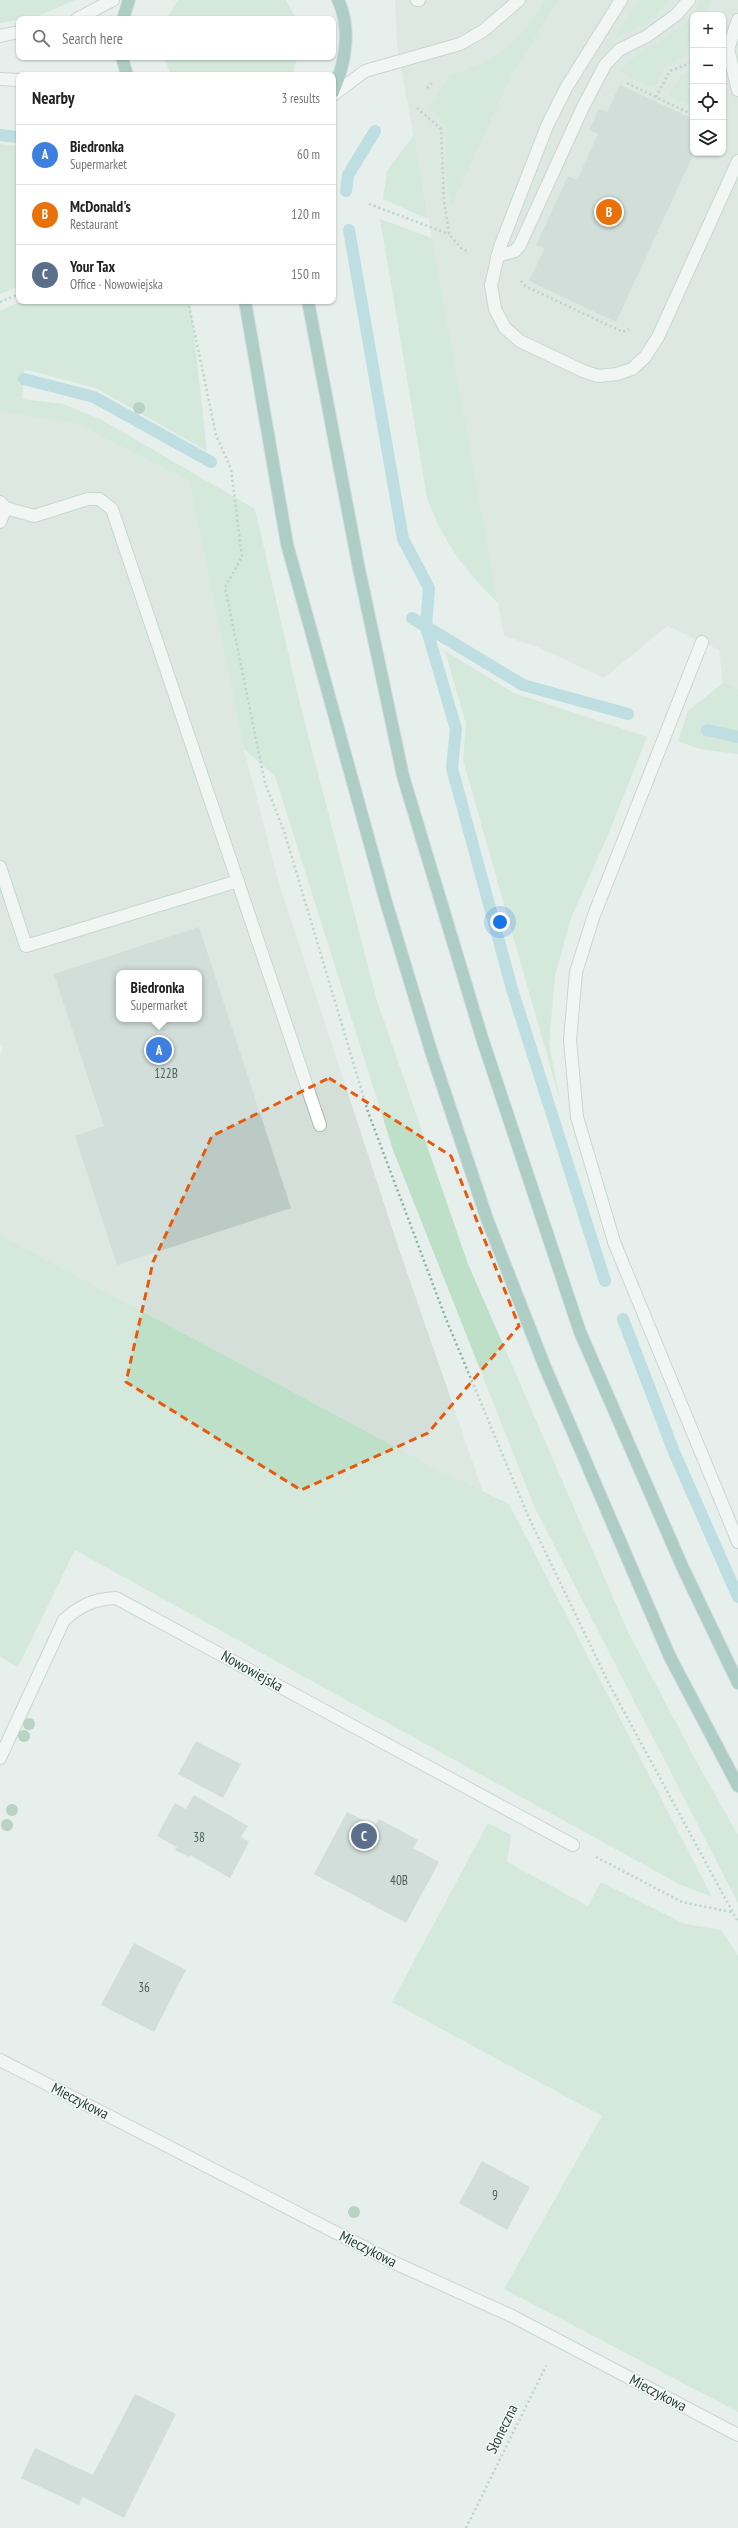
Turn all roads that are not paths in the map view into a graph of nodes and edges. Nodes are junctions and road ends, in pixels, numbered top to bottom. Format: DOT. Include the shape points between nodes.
graph roads {
  1 [pos="113,0"];
  2 [pos="129,0"];
  3 [pos="338,0"];
  4 [pos="519,0"];
  5 [pos="621,0"];
  6 [pos="689,0"];
  7 [pos="83,16"];
  8 [pos="124,16"];
  9 [pos="738,20"];
  10 [pos="16,33"];
  11 [pos="0,36"];
  12 [pos="123,60"];
  13 [pos="126,72"];
  14 [pos="0,79"];
  15 [pos="16,80"];
  16 [pos="336,84"];
  17 [pos="738,90"];
  18 [pos="336,93"];
  19 [pos="738,161"];
  20 [pos="496,260"];
  21 [pos="246,304"];
  22 [pos="309,304"];
  23 [pos="3,505"];
  24 [pos="0,522"];
  25 [pos="702,642"];
  26 [pos="0,867"];
  27 [pos="238,881"];
  28 [pos="320,1125"];
  29 [pos="738,1542"];
  30 [pos="738,1683"];
  31 [pos="0,1758"];
  32 [pos="738,1786"];
  33 [pos="573,1845"];
  34 [pos="0,2060"];
  35 [pos="738,2435"];
  1 -- 7 [label="street"];
  2 -- 8 [label="main road"];
  3 -- 16 [label="main road" via="345,26 345,51"];
  4 -- 18 [label="street" via="483,30 460,44 365,71"];
  5 -- 20 [label="street" via="566,88 547,126"];
  6 -- 20 [label="street" via="676,15 647,36 619,50 605,65 582,109 520,245 515,251"];
  9 -- 17 [label="street" via="728,49"];
  10 -- 11 [label="street"];
  12 -- 13 [label="main road"];
  14 -- 15 [label="street"];
  19 -- 20 [label="street" via="658,337 645,357 632,369 598,376 520,341 506,328 495,309 490,285"];
  21 -- 32 [label="main road" via="287,544 386,902 431,1051 487,1219 545,1367 670,1657"];
  22 -- 30 [label="main road" via="359,569 403,776 482,1038 580,1332 682,1566"];
  23 -- 24 [label="street"];
  23 -- 27 [label="street" via="34,516 88,499 99,499 112,509"];
  25 -- 29 [label="street" via="594,915 576,972 570,1040 577,1117 614,1242"];
  26 -- 27 [label="street" via="26,946"];
  27 -- 28 [label="street"];
  31 -- 33 [label="street, Nowowiejska" via="64,1620 79,1607 98,1599 116,1598"];
  34 -- 35 [label="street, Mieczykowa" via="395,2263 512,2316"];
}
